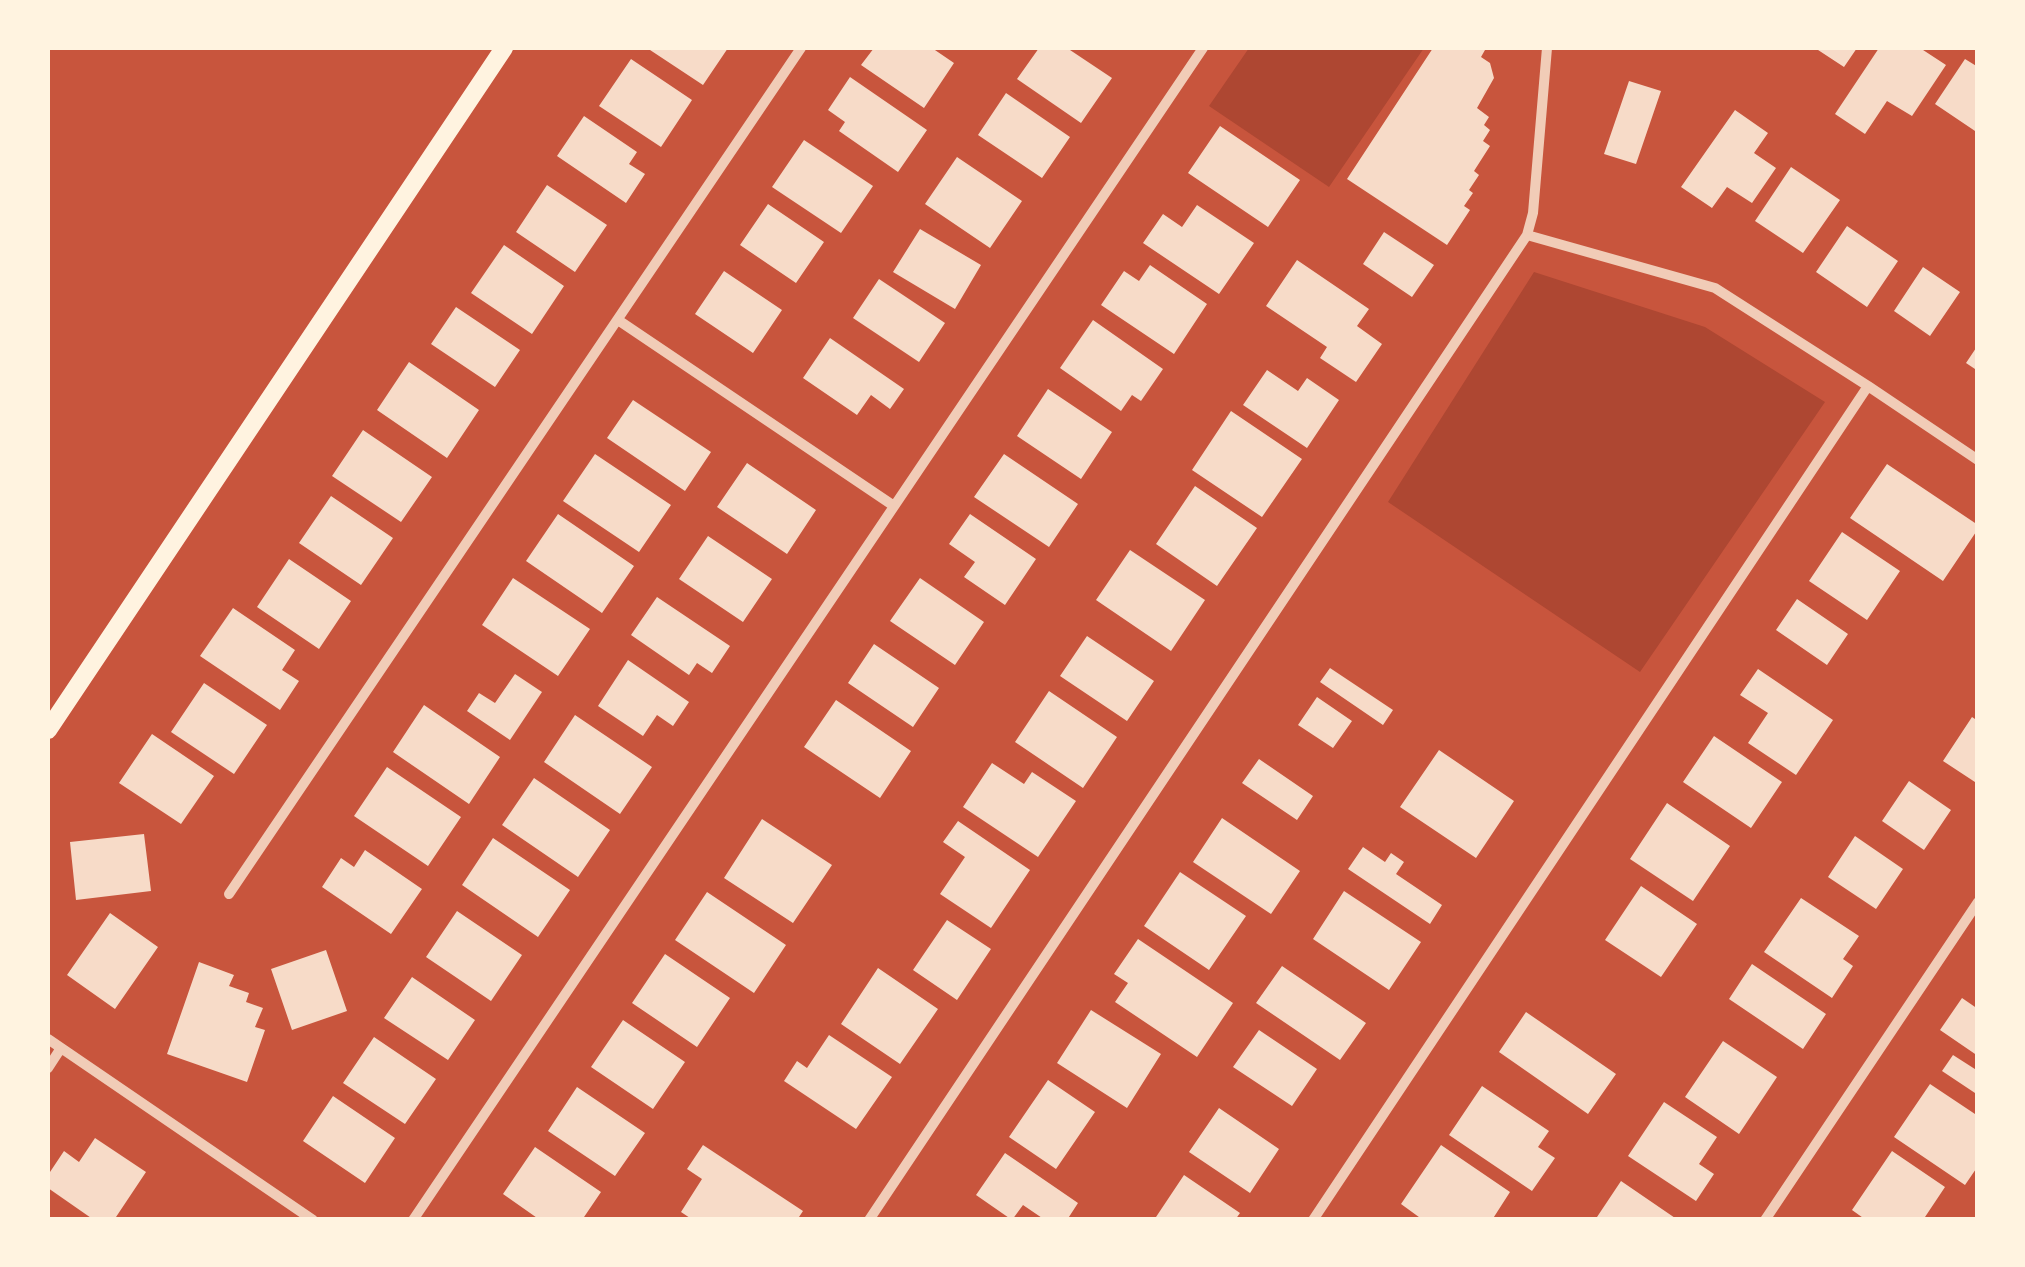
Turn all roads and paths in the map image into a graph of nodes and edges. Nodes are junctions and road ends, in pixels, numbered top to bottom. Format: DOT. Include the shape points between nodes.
graph roads {
  1 [pos="504,48"];
  2 [pos="802,48"];
  3 [pos="1204,48"];
  4 [pos="1547,48"];
  5 [pos="1527,235"];
  6 [pos="618,320"];
  7 [pos="1868,386"];
  8 [pos="1978,460"];
  9 [pos="894,506"];
  10 [pos="55,704"];
  11 [pos="48,730"];
  12 [pos="229,894"];
  13 [pos="1978,902"];
  14 [pos="48,1039"];
  15 [pos="61,1048"];
  16 [pos="48,1068"];
  17 [pos="313,1220"];
  18 [pos="413,1220"];
  19 [pos="869,1220"];
  20 [pos="1313,1220"];
  21 [pos="1765,1220"];
  1 -- 10 [label="main road"];
  2 -- 6 [label="street"];
  3 -- 9 [label="street"];
  4 -- 5 [label="street"];
  5 -- 7 [label="street" via="1715,288"];
  5 -- 19 [label="street"];
  6 -- 9 [label="street"];
  6 -- 12 [label="street"];
  7 -- 8 [label="street"];
  7 -- 20 [label="street"];
  9 -- 18 [label="street"];
  10 -- 11 [label="main road"];
  13 -- 21 [label="street"];
  14 -- 15 [label="street"];
  15 -- 16 [label="street"];
  15 -- 17 [label="street"];
}
